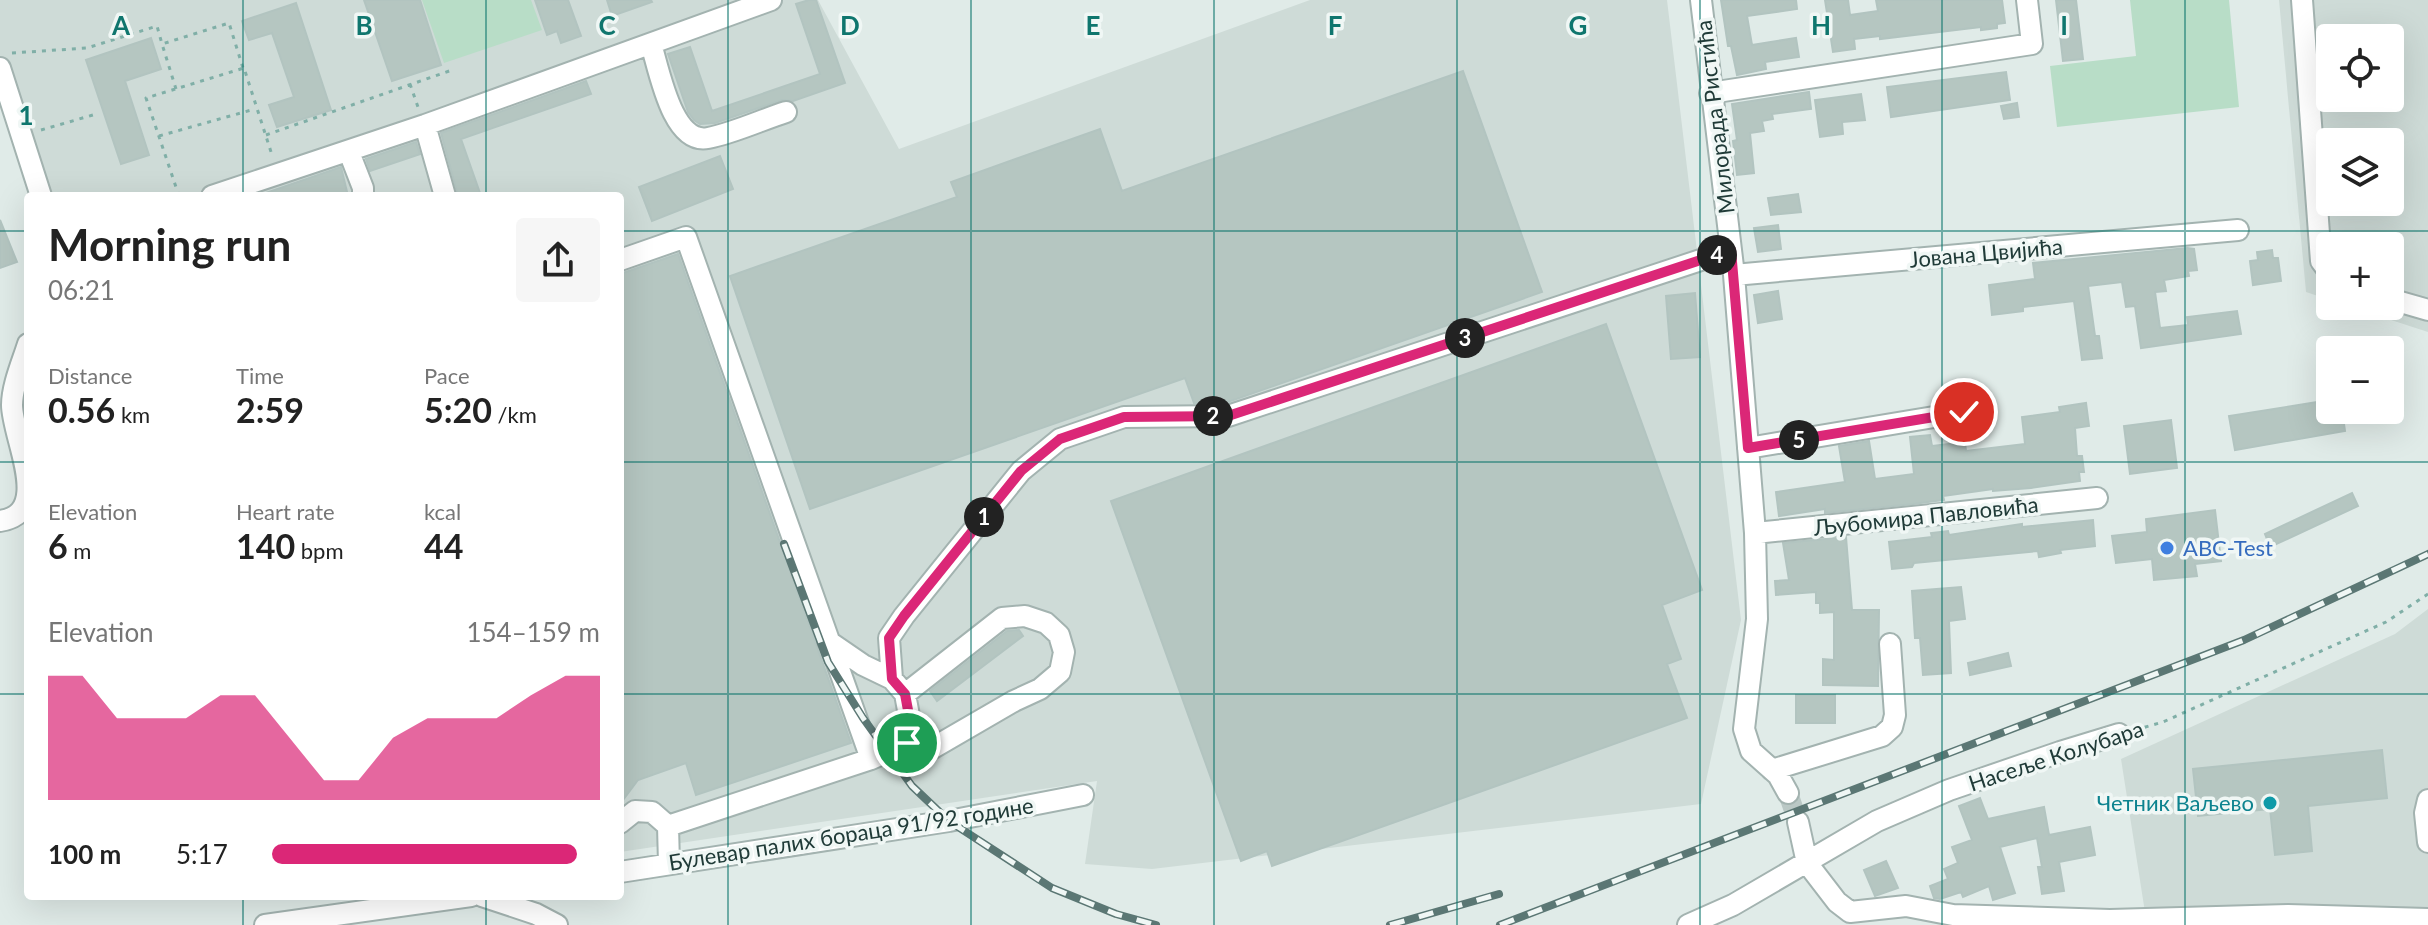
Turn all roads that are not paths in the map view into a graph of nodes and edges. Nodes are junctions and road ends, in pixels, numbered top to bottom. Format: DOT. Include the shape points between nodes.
graph roads {
  1 [pos="771,0"];
  2 [pos="1701,0"];
  3 [pos="2027,0"];
  4 [pos="2302,0"];
  5 [pos="651,44"];
  6 [pos="0,68"];
  7 [pos="1710,93"];
  8 [pos="786,112"];
  9 [pos="425,125"];
  10 [pos="349,152"];
  11 [pos="40,192"];
  12 [pos="224,192"];
  13 [pos="363,192"];
  14 [pos="444,192"];
  15 [pos="2238,230"];
  16 [pos="2319,232"];
  17 [pos="1731,250"];
  18 [pos="624,259"];
  19 [pos="1734,275"];
  20 [pos="2404,303"];
  21 [pos="2428,310"];
  22 [pos="22,379"];
  23 [pos="1964,412"];
  24 [pos="1748,448"];
  25 [pos="24,470"];
  26 [pos="2097,498"];
  27 [pos="24,506"];
  28 [pos="0,521"];
  29 [pos="1755,533"];
  30 [pos="828,641"];
  31 [pos="1890,644"];
  32 [pos="899,686"];
  33 [pos="2119,734"];
  34 [pos="907,743"];
  35 [pos="871,759"];
  36 [pos="1772,770"];
  37 [pos="1788,793"];
  38 [pos="1083,795"];
  39 [pos="2428,800"];
  40 [pos="624,820"];
  41 [pos="1798,822"];
  42 [pos="668,826"];
  43 [pos="2428,842"];
  44 [pos="1807,863"];
  45 [pos="669,864"];
  46 [pos="624,871"];
  47 [pos="427,900"];
  48 [pos="494,900"];
  49 [pos="1853,919"];
  50 [pos="2428,919"];
  51 [pos="2009,921"];
  52 [pos="2292,922"];
  53 [pos="265,925"];
  54 [pos="557,925"];
  55 [pos="1688,925"];
  56 [pos="2422,925"];
  1 -- 5 [label="street"];
  2 -- 7 [label="street, Милорада Ристића"];
  3 -- 7 [label="street" via="2032,44"];
  4 -- 16 [label="street"];
  5 -- 8 [label="street" via="676,121 689,135 706,139"];
  5 -- 9 [label="street"];
  6 -- 11 [label="street"];
  7 -- 17 [label="street, Милорада Ристића"];
  9 -- 10 [label="street"];
  9 -- 14 [label="street"];
  10 -- 12 [label="street"];
  10 -- 13 [label="street"];
  15 -- 19 [label="street, Јована Цвијића"];
  17 -- 19 [label="street, Милорада Ристића"];
  17 -- 32 [label="street" via="1228,416 1124,417 1060,439 1021,471 889,638"];
  18 -- 30 [label="street" via="686,237"];
  19 -- 24 [label="street, Милорада Ристића"];
  20 -- 21 [label="street"];
  22 -- 25 [label="street" via="12,405"];
  23 -- 24 [label="street"];
  24 -- 29 [label="street, Милорада Ристића"];
  26 -- 29 [label="street, Љубомира Павловића"];
  27 -- 28 [label="street"];
  29 -- 36 [label="street, Милорада Ристића" via="1757,619 1744,729 1751,751"];
  30 -- 32 [label="street"];
  30 -- 35 [label="street"];
  31 -- 36 [label="street" via="1892,727 1882,736"];
  32 -- 34 [label="street" via="910,721"];
  32 -- 34 [label="street" via="1002,618 1025,616 1046,623 1059,635 1064,652 1060,672 1040,689 926,752"];
  33 -- 44 [label="street, Насеље Колубара" via="1949,790 1877,821"];
  34 -- 35 [label="street"];
  35 -- 42 [label="street"];
  36 -- 37 [label="street, Милорада Ристића"];
  38 -- 45 [label="street, Булевар палих бораца 91/92 године"];
  39 -- 43 [label="street"];
  40 -- 42 [label="street" via="635,811 652,812"];
  41 -- 44 [label="street"];
  42 -- 45 [label="street"];
  44 -- 49 [label="street"];
  44 -- 55 [label="street, Насеље Колубара"];
  45 -- 46 [label="street, Булевар палих бораца 91/92 године"];
  47 -- 53 [label="street"];
  48 -- 54 [label="street"];
  49 -- 51 [label="street" via="1906,906"];
  50 -- 52 [label="street"];
  50 -- 56 [label="street"];
  51 -- 52 [label="street"];
}
